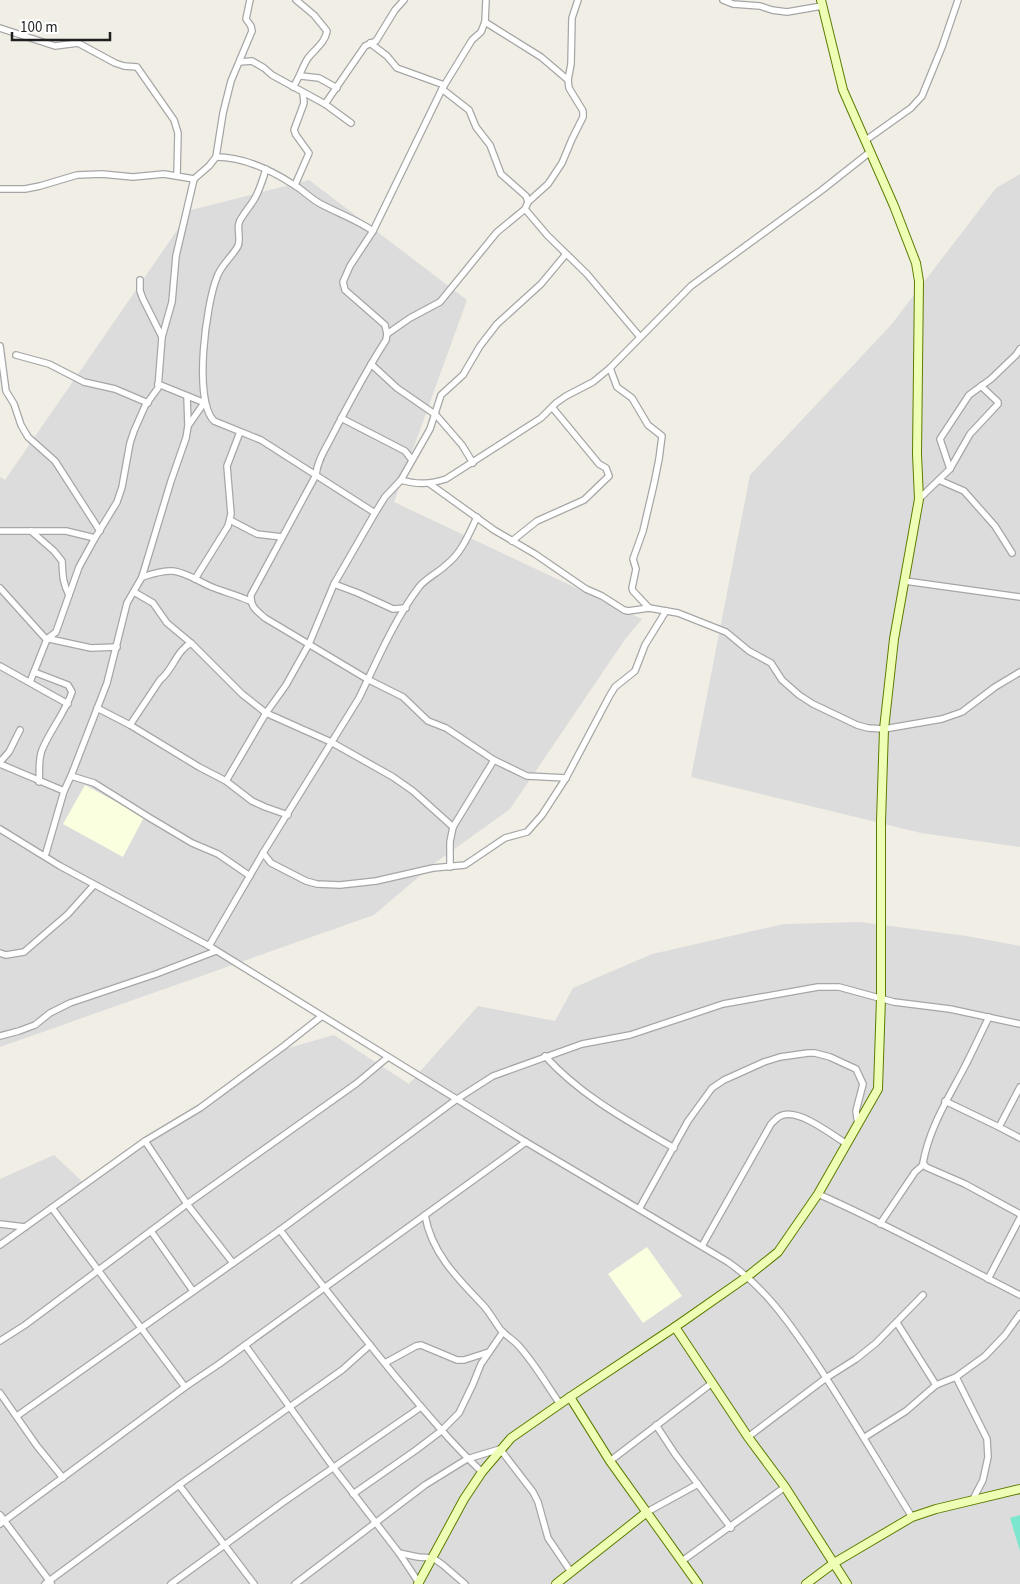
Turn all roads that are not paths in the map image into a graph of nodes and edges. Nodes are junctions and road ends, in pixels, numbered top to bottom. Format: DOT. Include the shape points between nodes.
graph roads {
  1 [pos="250,0"];
  2 [pos="296,0"];
  3 [pos="404,0"];
  4 [pos="486,0"];
  5 [pos="578,0"];
  6 [pos="723,0"];
  7 [pos="958,0"];
  8 [pos="822,3"];
  9 [pos="485,22"];
  10 [pos="0,28"];
  11 [pos="370,43"];
  12 [pos="240,62"];
  13 [pos="300,76"];
  14 [pos="568,80"];
  15 [pos="293,87"];
  16 [pos="443,87"];
  17 [pos="337,88"];
  18 [pos="303,93"];
  19 [pos="325,104"];
  20 [pos="351,123"];
  21 [pos="866,140"];
  22 [pos="870,152"];
  23 [pos="216,157"];
  24 [pos="266,169"];
  25 [pos="177,174"];
  26 [pos="194,179"];
  27 [pos="295,185"];
  28 [pos="0,189"];
  29 [pos="528,202"];
  30 [pos="525,209"];
  31 [pos="373,231"];
  32 [pos="566,254"];
  33 [pos="140,280"];
  34 [pos="387,334"];
  35 [pos="162,337"];
  36 [pos="640,337"];
  37 [pos="0,346"];
  38 [pos="1020,349"];
  39 [pos="16,355"];
  40 [pos="371,364"];
  41 [pos="610,368"];
  42 [pos="158,384"];
  43 [pos="981,386"];
  44 [pos="187,396"];
  45 [pos="148,402"];
  46 [pos="204,403"];
  47 [pos="552,407"];
  48 [pos="436,415"];
  49 [pos="341,418"];
  50 [pos="188,426"];
  51 [pos="240,432"];
  52 [pos="412,460"];
  53 [pos="473,463"];
  54 [pos="950,468"];
  55 [pos="316,475"];
  56 [pos="401,480"];
  57 [pos="939,480"];
  58 [pos="430,484"];
  59 [pos="919,499"];
  60 [pos="376,513"];
  61 [pos="476,517"];
  62 [pos="230,520"];
  63 [pos="31,531"];
  64 [pos="0,532"];
  65 [pos="100,532"];
  66 [pos="270,536"];
  67 [pos="282,536"];
  68 [pos="95,538"];
  69 [pos="512,541"];
  70 [pos="274,552"];
  71 [pos="1012,553"];
  72 [pos="142,577"];
  73 [pos="195,579"];
  74 [pos="904,581"];
  75 [pos="334,584"];
  76 [pos="0,588"];
  77 [pos="134,592"];
  78 [pos="69,596"];
  79 [pos="1020,596"];
  80 [pos="250,601"];
  81 [pos="406,608"];
  82 [pos="649,608"];
  83 [pos="666,610"];
  84 [pos="48,639"];
  85 [pos="190,643"];
  86 [pos="309,644"];
  87 [pos="117,647"];
  88 [pos="0,666"];
  89 [pos="34,672"];
  90 [pos="1020,672"];
  91 [pos="366,679"];
  92 [pos="30,682"];
  93 [pos="68,704"];
  94 [pos="97,708"];
  95 [pos="266,713"];
  96 [pos="130,725"];
  97 [pos="884,728"];
  98 [pos="20,730"];
  99 [pos="331,742"];
  100 [pos="494,760"];
  101 [pos="0,763"];
  102 [pos="71,776"];
  103 [pos="566,778"];
  104 [pos="226,781"];
  105 [pos="39,782"];
  106 [pos="64,791"];
  107 [pos="288,815"];
  108 [pos="453,827"];
  109 [pos="0,828"];
  110 [pos="46,853"];
  111 [pos="264,853"];
  112 [pos="450,867"];
  113 [pos="250,876"];
  114 [pos="94,885"];
  115 [pos="209,946"];
  116 [pos="216,951"];
  117 [pos="0,953"];
  118 [pos="881,998"];
  119 [pos="322,1016"];
  120 [pos="989,1017"];
  121 [pos="1020,1024"];
  122 [pos="0,1036"];
  123 [pos="545,1056"];
  124 [pos="388,1057"];
  125 [pos="1020,1087"];
  126 [pos="457,1098"];
  127 [pos="945,1101"];
  128 [pos="858,1125"];
  129 [pos="1000,1127"];
  130 [pos="1020,1138"];
  131 [pos="145,1142"];
  132 [pos="526,1142"];
  133 [pos="847,1144"];
  134 [pos="674,1148"];
  135 [pos="923,1165"];
  136 [pos="818,1194"];
  137 [pos="188,1204"];
  138 [pos="52,1208"];
  139 [pos="639,1209"];
  140 [pos="425,1215"];
  141 [pos="1020,1216"];
  142 [pos="0,1224"];
  143 [pos="880,1224"];
  144 [pos="25,1227"];
  145 [pos="152,1230"];
  146 [pos="280,1230"];
  147 [pos="0,1245"];
  148 [pos="702,1246"];
  149 [pos="233,1262"];
  150 [pos="98,1270"];
  151 [pos="748,1276"];
  152 [pos="988,1279"];
  153 [pos="325,1288"];
  154 [pos="193,1291"];
  155 [pos="923,1295"];
  156 [pos="1020,1295"];
  157 [pos="1020,1314"];
  158 [pos="897,1322"];
  159 [pos="674,1327"];
  160 [pos="141,1328"];
  161 [pos="503,1332"];
  162 [pos="0,1341"];
  163 [pos="370,1345"];
  164 [pos="245,1346"];
  165 [pos="489,1352"];
  166 [pos="385,1363"];
  167 [pos="956,1377"];
  168 [pos="826,1378"];
  169 [pos="712,1383"];
  170 [pos="936,1385"];
  171 [pos="185,1387"];
  172 [pos="0,1393"];
  173 [pos="570,1397"];
  174 [pos="560,1404"];
  175 [pos="289,1406"];
  176 [pos="421,1407"];
  177 [pos="17,1416"];
  178 [pos="656,1425"];
  179 [pos="441,1431"];
  180 [pos="748,1436"];
  181 [pos="865,1437"];
  182 [pos="500,1449"];
  183 [pos="467,1459"];
  184 [pos="610,1461"];
  185 [pos="333,1467"];
  186 [pos="482,1472"];
  187 [pos="63,1478"];
  188 [pos="698,1484"];
  189 [pos="179,1485"];
  190 [pos="785,1487"];
  191 [pos="1020,1488"];
  192 [pos="354,1494"];
  193 [pos="972,1502"];
  194 [pos="647,1512"];
  195 [pos="0,1515"];
  196 [pos="912,1517"];
  197 [pos="2,1522"];
  198 [pos="375,1523"];
  199 [pos="731,1528"];
  200 [pos="225,1544"];
  201 [pos="400,1553"];
  202 [pos="433,1558"];
  203 [pos="682,1561"];
  204 [pos="834,1562"];
  205 [pos="571,1572"];
  206 [pos="694,1582"];
  207 [pos="49,1583"];
  208 [pos="419,1583"];
  209 [pos="171,1584"];
  210 [pos="254,1584"];
  211 [pos="295,1584"];
  212 [pos="465,1584"];
  213 [pos="556,1584"];
  214 [pos="806,1584"];
  215 [pos="847,1584"];
  1 -- 12 [label="street" via="246,19 252,29"];
  2 -- 13 [label="street" via="314,14 327,31"];
  3 -- 11 [label="street" via="376,41"];
  4 -- 9 [label="street"];
  5 -- 14 [label="street" via="572,18"];
  6 -- 8 [label="street" via="787,12"];
  7 -- 21 [label="street" via="922,96 911,108"];
  8 -- 21 [label="street" via="844,90"];
  9 -- 14 [label="street" via="540,57"];
  9 -- 16 [label="street"];
  10 -- 25 [label="street" via="54,46 78,43 115,63 137,67 174,120 178,133"];
  11 -- 16 [label="street" via="396,68"];
  11 -- 17 [label="street"];
  12 -- 15 [label="street" via="252,61"];
  12 -- 23 [label="street" via="231,81"];
  13 -- 15 [label="street"];
  13 -- 17 [label="street" via="320,78"];
  14 -- 29 [label="street" via="583,117 562,163 548,184"];
  15 -- 18 [label="street"];
  16 -- 29 [label="street" via="469,110 476,127 490,145 500,174 526,196"];
  16 -- 31 [label="street"];
  17 -- 19 [label="street"];
  18 -- 19 [label="street"];
  18 -- 27 [label="street" via="304,104 294,130 309,153"];
  19 -- 20 [label="street"];
  21 -- 22 [label="street"];
  22 -- 36 [label="street" via="691,286"];
  22 -- 59 [label="street" via="913,255 919,281"];
  23 -- 24 [label="street" via="228,157"];
  23 -- 26 [label="street"];
  24 -- 27 [label="street"];
  24 -- 46 [label="street" via="255,198 239,222 239,244 216,278 206,328"];
  25 -- 26 [label="street"];
  25 -- 28 [label="street" via="133,177 77,175 25,189"];
  26 -- 35 [label="street" via="176,256 172,302"];
  27 -- 31 [label="street" via="318,202"];
  29 -- 30 [label="street"];
  30 -- 32 [label="street"];
  30 -- 34 [label="street" via="497,232 440,302"];
  31 -- 34 [label="street" via="350,266 343,287 385,326"];
  32 -- 36 [label="street"];
  32 -- 48 [label="street" via="541,284 497,324 463,375 442,395"];
  33 -- 35 [label="street" via="143,299"];
  34 -- 40 [label="street"];
  35 -- 42 [label="street"];
  36 -- 41 [label="street"];
  37 -- 65 [label="street" via="6,391 21,425 55,461"];
  38 -- 43 [label="street"];
  39 -- 45 [label="street" via="49,364 84,382 115,388"];
  40 -- 48 [label="street" via="397,388"];
  40 -- 49 [label="street"];
  41 -- 47 [label="street"];
  41 -- 82 [label="street" via="617,387 632,398 648,425 662,436 643,531 633,559 636,569 632,588"];
  42 -- 44 [label="street"];
  42 -- 45 [label="street"];
  43 -- 54 [label="street" via="969,395 940,438"];
  43 -- 54 [label="street" via="998,404 970,434"];
  44 -- 46 [label="street"];
  44 -- 50 [label="street"];
  45 -- 65 [label="street" via="130,442 117,502"];
  46 -- 50 [label="street"];
  46 -- 51 [label="street" via="214,422"];
  47 -- 53 [label="street" via="541,418"];
  47 -- 69 [label="street" via="599,464 606,468 609,476 584,500 537,521"];
  48 -- 52 [label="street"];
  48 -- 53 [label="street"];
  49 -- 52 [label="street" via="405,451"];
  49 -- 55 [label="street"];
  50 -- 72 [label="street"];
  51 -- 55 [label="street" via="261,440"];
  51 -- 62 [label="street" via="227,466"];
  52 -- 56 [label="street"];
  53 -- 58 [label="street" via="446,479"];
  54 -- 57 [label="street"];
  55 -- 60 [label="street"];
  55 -- 67 [label="street"];
  56 -- 58 [label="street"];
  56 -- 60 [label="street"];
  57 -- 59 [label="street"];
  57 -- 71 [label="street" via="964,491 995,526"];
  58 -- 61 [label="street"];
  59 -- 74 [label="street"];
  60 -- 75 [label="street"];
  61 -- 69 [label="street"];
  61 -- 81 [label="street" via="463,544 448,564 420,586"];
  62 -- 66 [label="street" via="257,534"];
  62 -- 73 [label="street" via="220,542"];
  63 -- 64 [label="street"];
  63 -- 68 [label="street" via="66,531"];
  63 -- 78 [label="street" via="62,561 63,585"];
  65 -- 68 [label="street"];
  66 -- 67 [label="street"];
  66 -- 70 [label="street"];
  67 -- 70 [label="street"];
  68 -- 78 [label="street"];
  69 -- 82 [label="street" via="624,610"];
  70 -- 80 [label="street" via="250,595"];
  72 -- 73 [label="street" via="165,571 183,573"];
  72 -- 77 [label="street"];
  73 -- 80 [label="street"];
  74 -- 79 [label="street"];
  74 -- 97 [label="street"];
  75 -- 81 [label="street" via="393,609"];
  75 -- 86 [label="street"];
  76 -- 84 [label="street"];
  77 -- 85 [label="street" via="152,603 167,623"];
  77 -- 87 [label="street" via="127,603"];
  78 -- 84 [label="street" via="56,632"];
  80 -- 86 [label="street" via="265,618"];
  81 -- 91 [label="street"];
  82 -- 83 [label="street"];
  83 -- 97 [label="street" via="726,632 770,663 782,680 813,704 858,725"];
  83 -- 103 [label="street" via="645,645 635,671 610,695"];
  84 -- 87 [label="street" via="91,648"];
  84 -- 89 [label="street"];
  85 -- 95 [label="street"];
  85 -- 96 [label="street" via="181,650"];
  86 -- 91 [label="street"];
  86 -- 95 [label="street"];
  87 -- 94 [label="street"];
  88 -- 92 [label="street"];
  89 -- 92 [label="street"];
  89 -- 93 [label="street" via="68,685 72,692"];
  90 -- 97 [label="street" via="962,712 942,719"];
  91 -- 99 [label="street" via="359,698"];
  91 -- 100 [label="street" via="403,697 428,721 446,728"];
  92 -- 93 [label="street"];
  93 -- 105 [label="street" via="42,749"];
  94 -- 96 [label="street"];
  94 -- 102 [label="street"];
  95 -- 99 [label="street"];
  95 -- 104 [label="street"];
  96 -- 104 [label="street"];
  97 -- 118 [label="street"];
  98 -- 101 [label="street"];
  99 -- 107 [label="street"];
  99 -- 108 [label="street" via="393,777"];
  100 -- 103 [label="street" via="527,776"];
  100 -- 108 [label="street"];
  101 -- 105 [label="street"];
  102 -- 106 [label="street"];
  102 -- 113 [label="street" via="94,783 158,823 218,854"];
  103 -- 112 [label="street" via="527,832 505,838 465,865"];
  104 -- 107 [label="street" via="252,801"];
  105 -- 106 [label="street"];
  106 -- 110 [label="street"];
  107 -- 111 [label="street"];
  108 -- 112 [label="street"];
  109 -- 114 [label="street"];
  111 -- 112 [label="street" via="271,863 317,884 376,881"];
  111 -- 113 [label="street"];
  113 -- 115 [label="street"];
  114 -- 115 [label="street"];
  114 -- 117 [label="street" via="68,914 24,952"];
  115 -- 116 [label="street"];
  116 -- 119 [label="street"];
  116 -- 122 [label="street" via="70,1004 50,1013 35,1025"];
  118 -- 120 [label="street"];
  118 -- 123 [label="street" via="839,987 818,987 738,1000 630,1035 582,1044"];
  118 -- 128 [label="street" via="878,1089"];
  119 -- 124 [label="street"];
  119 -- 131 [label="street" via="200,1108"];
  120 -- 121 [label="street"];
  120 -- 127 [label="street"];
  123 -- 126 [label="street" via="492,1076"];
  123 -- 134 [label="street" via="584,1093"];
  124 -- 126 [label="street"];
  124 -- 137 [label="street"];
  125 -- 129 [label="street"];
  126 -- 132 [label="street"];
  126 -- 146 [label="street"];
  127 -- 129 [label="street"];
  127 -- 135 [label="street" via="929,1138"];
  128 -- 133 [label="street"];
  128 -- 134 [label="street" via="856,1111 863,1084 858,1071 830,1058 808,1053 764,1062 712,1088 688,1121"];
  129 -- 130 [label="street"];
  131 -- 137 [label="street"];
  131 -- 138 [label="street"];
  132 -- 139 [label="street"];
  132 -- 140 [label="street"];
  133 -- 136 [label="street"];
  133 -- 148 [label="street" via="798,1115 778,1117"];
  134 -- 139 [label="street"];
  135 -- 141 [label="street" via="965,1184"];
  135 -- 143 [label="street"];
  136 -- 143 [label="street"];
  136 -- 151 [label="street" via="778,1252"];
  137 -- 145 [label="street"];
  137 -- 149 [label="street"];
  138 -- 144 [label="street"];
  138 -- 150 [label="street"];
  139 -- 148 [label="street"];
  140 -- 153 [label="street"];
  140 -- 161 [label="street" via="427,1230 438,1252"];
  141 -- 152 [label="street"];
  142 -- 144 [label="street"];
  143 -- 152 [label="street"];
  144 -- 147 [label="street"];
  145 -- 150 [label="street"];
  145 -- 154 [label="street"];
  146 -- 149 [label="street"];
  146 -- 153 [label="street"];
  148 -- 151 [label="street"];
  149 -- 154 [label="street"];
  150 -- 160 [label="street"];
  150 -- 162 [label="street"];
  151 -- 159 [label="street"];
  151 -- 168 [label="street" via="782,1312"];
  152 -- 156 [label="street"];
  153 -- 163 [label="street"];
  153 -- 164 [label="street"];
  154 -- 160 [label="street"];
  155 -- 158 [label="street"];
  157 -- 167 [label="street" via="1006,1335 985,1356"];
  158 -- 168 [label="street" via="876,1343"];
  158 -- 170 [label="street"];
  159 -- 169 [label="street"];
  159 -- 173 [label="street"];
  160 -- 171 [label="street"];
  160 -- 177 [label="street"];
  161 -- 165 [label="street"];
  161 -- 174 [label="street" via="531,1360"];
  163 -- 166 [label="street"];
  163 -- 175 [label="street" via="342,1370"];
  164 -- 171 [label="street"];
  164 -- 175 [label="street"];
  165 -- 166 [label="street" via="457,1360 421,1345"];
  165 -- 179 [label="street" via="458,1413"];
  166 -- 176 [label="street"];
  167 -- 170 [label="street"];
  167 -- 193 [label="street" via="987,1439 988,1457"];
  168 -- 180 [label="street"];
  168 -- 181 [label="street"];
  169 -- 178 [label="street"];
  169 -- 180 [label="street"];
  170 -- 181 [label="street" via="906,1411"];
  171 -- 187 [label="street"];
  172 -- 177 [label="street"];
  173 -- 174 [label="street"];
  173 -- 184 [label="street"];
  174 -- 182 [label="street" via="521,1430"];
  175 -- 185 [label="street"];
  175 -- 189 [label="street"];
  176 -- 179 [label="street"];
  176 -- 185 [label="street"];
  177 -- 187 [label="street"];
  178 -- 184 [label="street"];
  178 -- 188 [label="street"];
  179 -- 183 [label="street"];
  179 -- 192 [label="street"];
  180 -- 190 [label="street"];
  181 -- 196 [label="street"];
  182 -- 183 [label="street"];
  182 -- 186 [label="street"];
  182 -- 205 [label="street" via="533,1492 548,1538"];
  183 -- 186 [label="street"];
  183 -- 198 [label="street" via="425,1485"];
  184 -- 194 [label="street"];
  185 -- 192 [label="street"];
  185 -- 200 [label="street"];
  186 -- 202 [label="street"];
  187 -- 197 [label="street"];
  188 -- 194 [label="street"];
  188 -- 199 [label="street"];
  189 -- 200 [label="street"];
  189 -- 207 [label="street"];
  190 -- 199 [label="street"];
  190 -- 204 [label="street"];
  191 -- 193 [label="street"];
  192 -- 198 [label="street"];
  193 -- 196 [label="street"];
  194 -- 203 [label="street"];
  194 -- 205 [label="street"];
  195 -- 197 [label="street"];
  196 -- 204 [label="street"];
  197 -- 207 [label="street"];
  198 -- 201 [label="street"];
  198 -- 211 [label="street"];
  199 -- 203 [label="street"];
  200 -- 209 [label="street"];
  200 -- 210 [label="street"];
  201 -- 202 [label="street"];
  201 -- 208 [label="street"];
  202 -- 208 [label="street"];
  202 -- 212 [label="street"];
  203 -- 206 [label="street"];
  204 -- 214 [label="street"];
  204 -- 215 [label="street"];
  205 -- 213 [label="street"];
}
